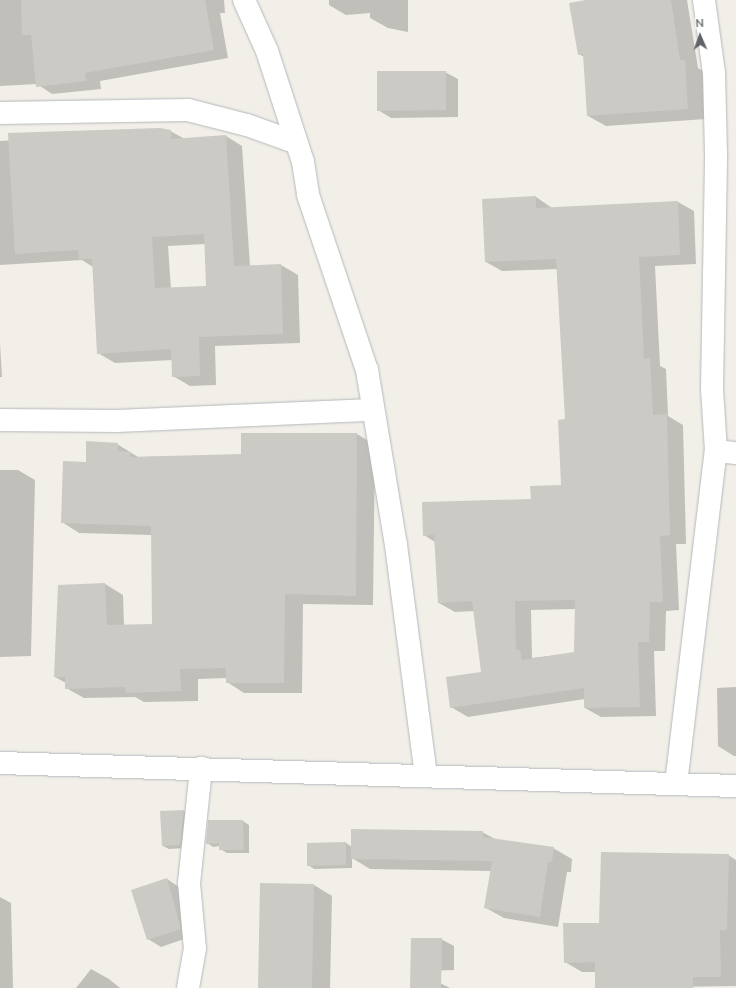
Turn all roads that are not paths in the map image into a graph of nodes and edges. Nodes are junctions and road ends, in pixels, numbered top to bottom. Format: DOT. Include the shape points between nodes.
graph roads {
  1 [pos="244,0"];
  2 [pos="704,0"];
  3 [pos="0,113"];
  4 [pos="297,143"];
  5 [pos="372,410"];
  6 [pos="0,420"];
  7 [pos="726,452"];
  8 [pos="0,763"];
  9 [pos="201,768"];
  10 [pos="426,776"];
  11 [pos="676,784"];
  12 [pos="736,786"];
  13 [pos="188,988"];
  1 -- 4 [label="street" via="267,51"];
  2 -- 7 [label="street" via="714,74 716,154 712,389"];
  3 -- 4 [label="street" via="188,110 247,125"];
  4 -- 5 [label="street" via="304,162 308,195 327,244 367,370"];
  5 -- 6 [label="street" via="117,421"];
  5 -- 10 [label="street" via="396,545"];
  7 -- 11 [label="street"];
  8 -- 9 [label="street"];
  9 -- 10 [label="street"];
  9 -- 13 [label="street" via="189,883 195,949"];
  10 -- 11 [label="street"];
  11 -- 12 [label="street"];
}
